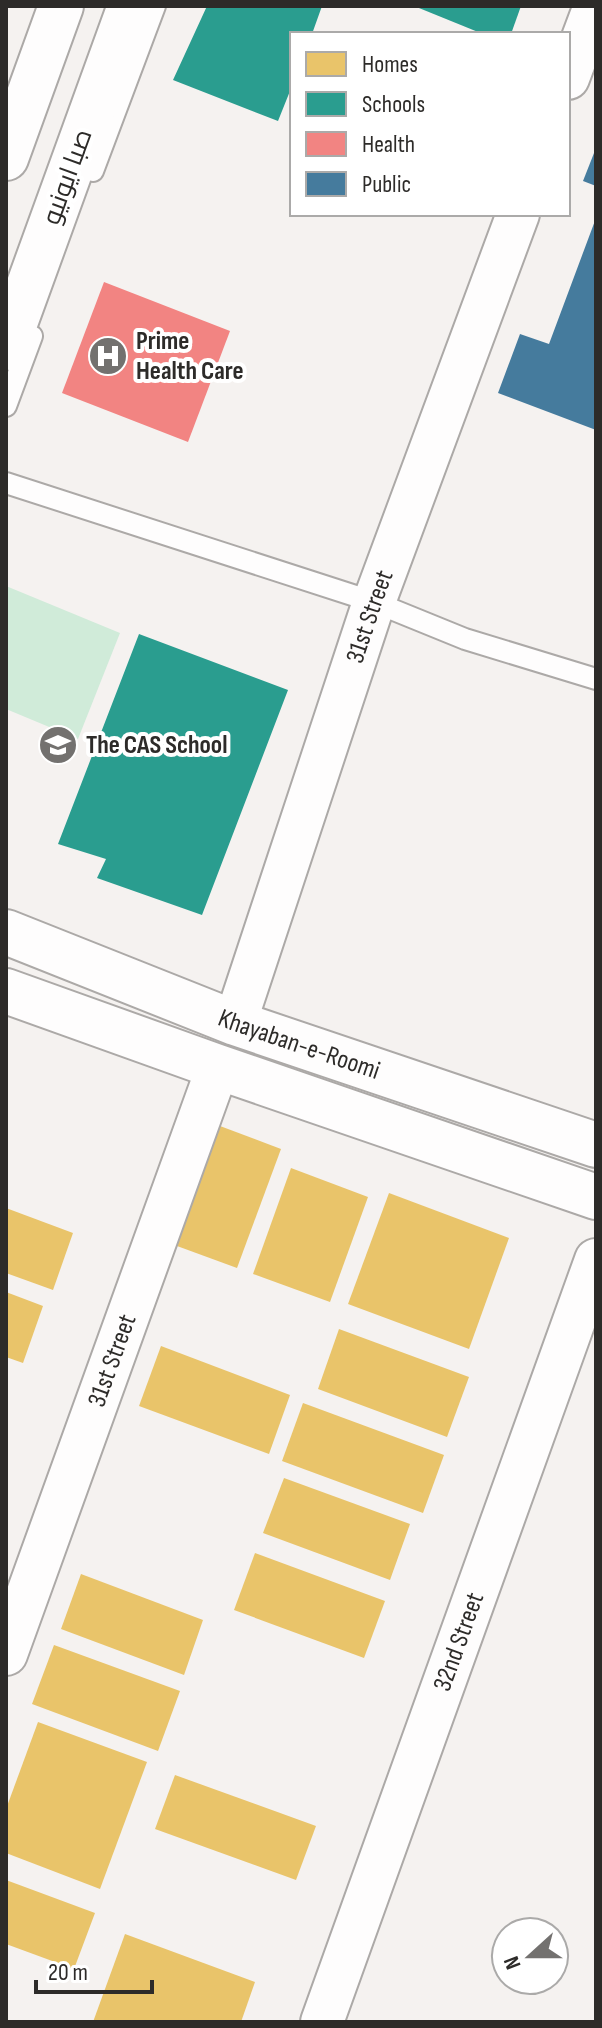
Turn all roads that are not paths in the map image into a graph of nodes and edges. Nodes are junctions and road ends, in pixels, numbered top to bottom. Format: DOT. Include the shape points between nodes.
graph roads {
  1 [pos="61,6"];
  2 [pos="130,6"];
  3 [pos="155,6"];
  4 [pos="595,6"];
  5 [pos="570,73"];
  6 [pos="6,158"];
  7 [pos="89,184"];
  8 [pos="517,216"];
  9 [pos="39,317"];
  10 [pos="6,348"];
  11 [pos="6,406"];
  12 [pos="6,483"];
  13 [pos="374,602"];
  14 [pos="596,679"];
  15 [pos="6,932"];
  16 [pos="6,991"];
  17 [pos="235,1023"];
  18 [pos="218,1067"];
  19 [pos="596,1145"];
  20 [pos="596,1197"];
  21 [pos="596,1260"];
  22 [pos="6,1654"];
  23 [pos="322,2022"];
  1 -- 6 [label="street"];
  2 -- 10 [label="street, صبا ایونیو"];
  3 -- 7 [label="lane"];
  4 -- 5 [label="street"];
  8 -- 13 [label="street, 31st Street"];
  9 -- 11 [label="lane"];
  12 -- 13 [label="lane"];
  13 -- 14 [label="lane" via="465,639"];
  13 -- 17 [label="street, 31st Street"];
  15 -- 17 [label="street, Khayaban-e-Roomi"];
  16 -- 18 [label="street, Khayaban-e-Roomi"];
  17 -- 19 [label="street, Khayaban-e-Roomi"];
  18 -- 20 [label="street, Khayaban-e-Roomi"];
  18 -- 22 [label="street, 31st Street"];
  21 -- 23 [label="street, 32nd Street"];
}
